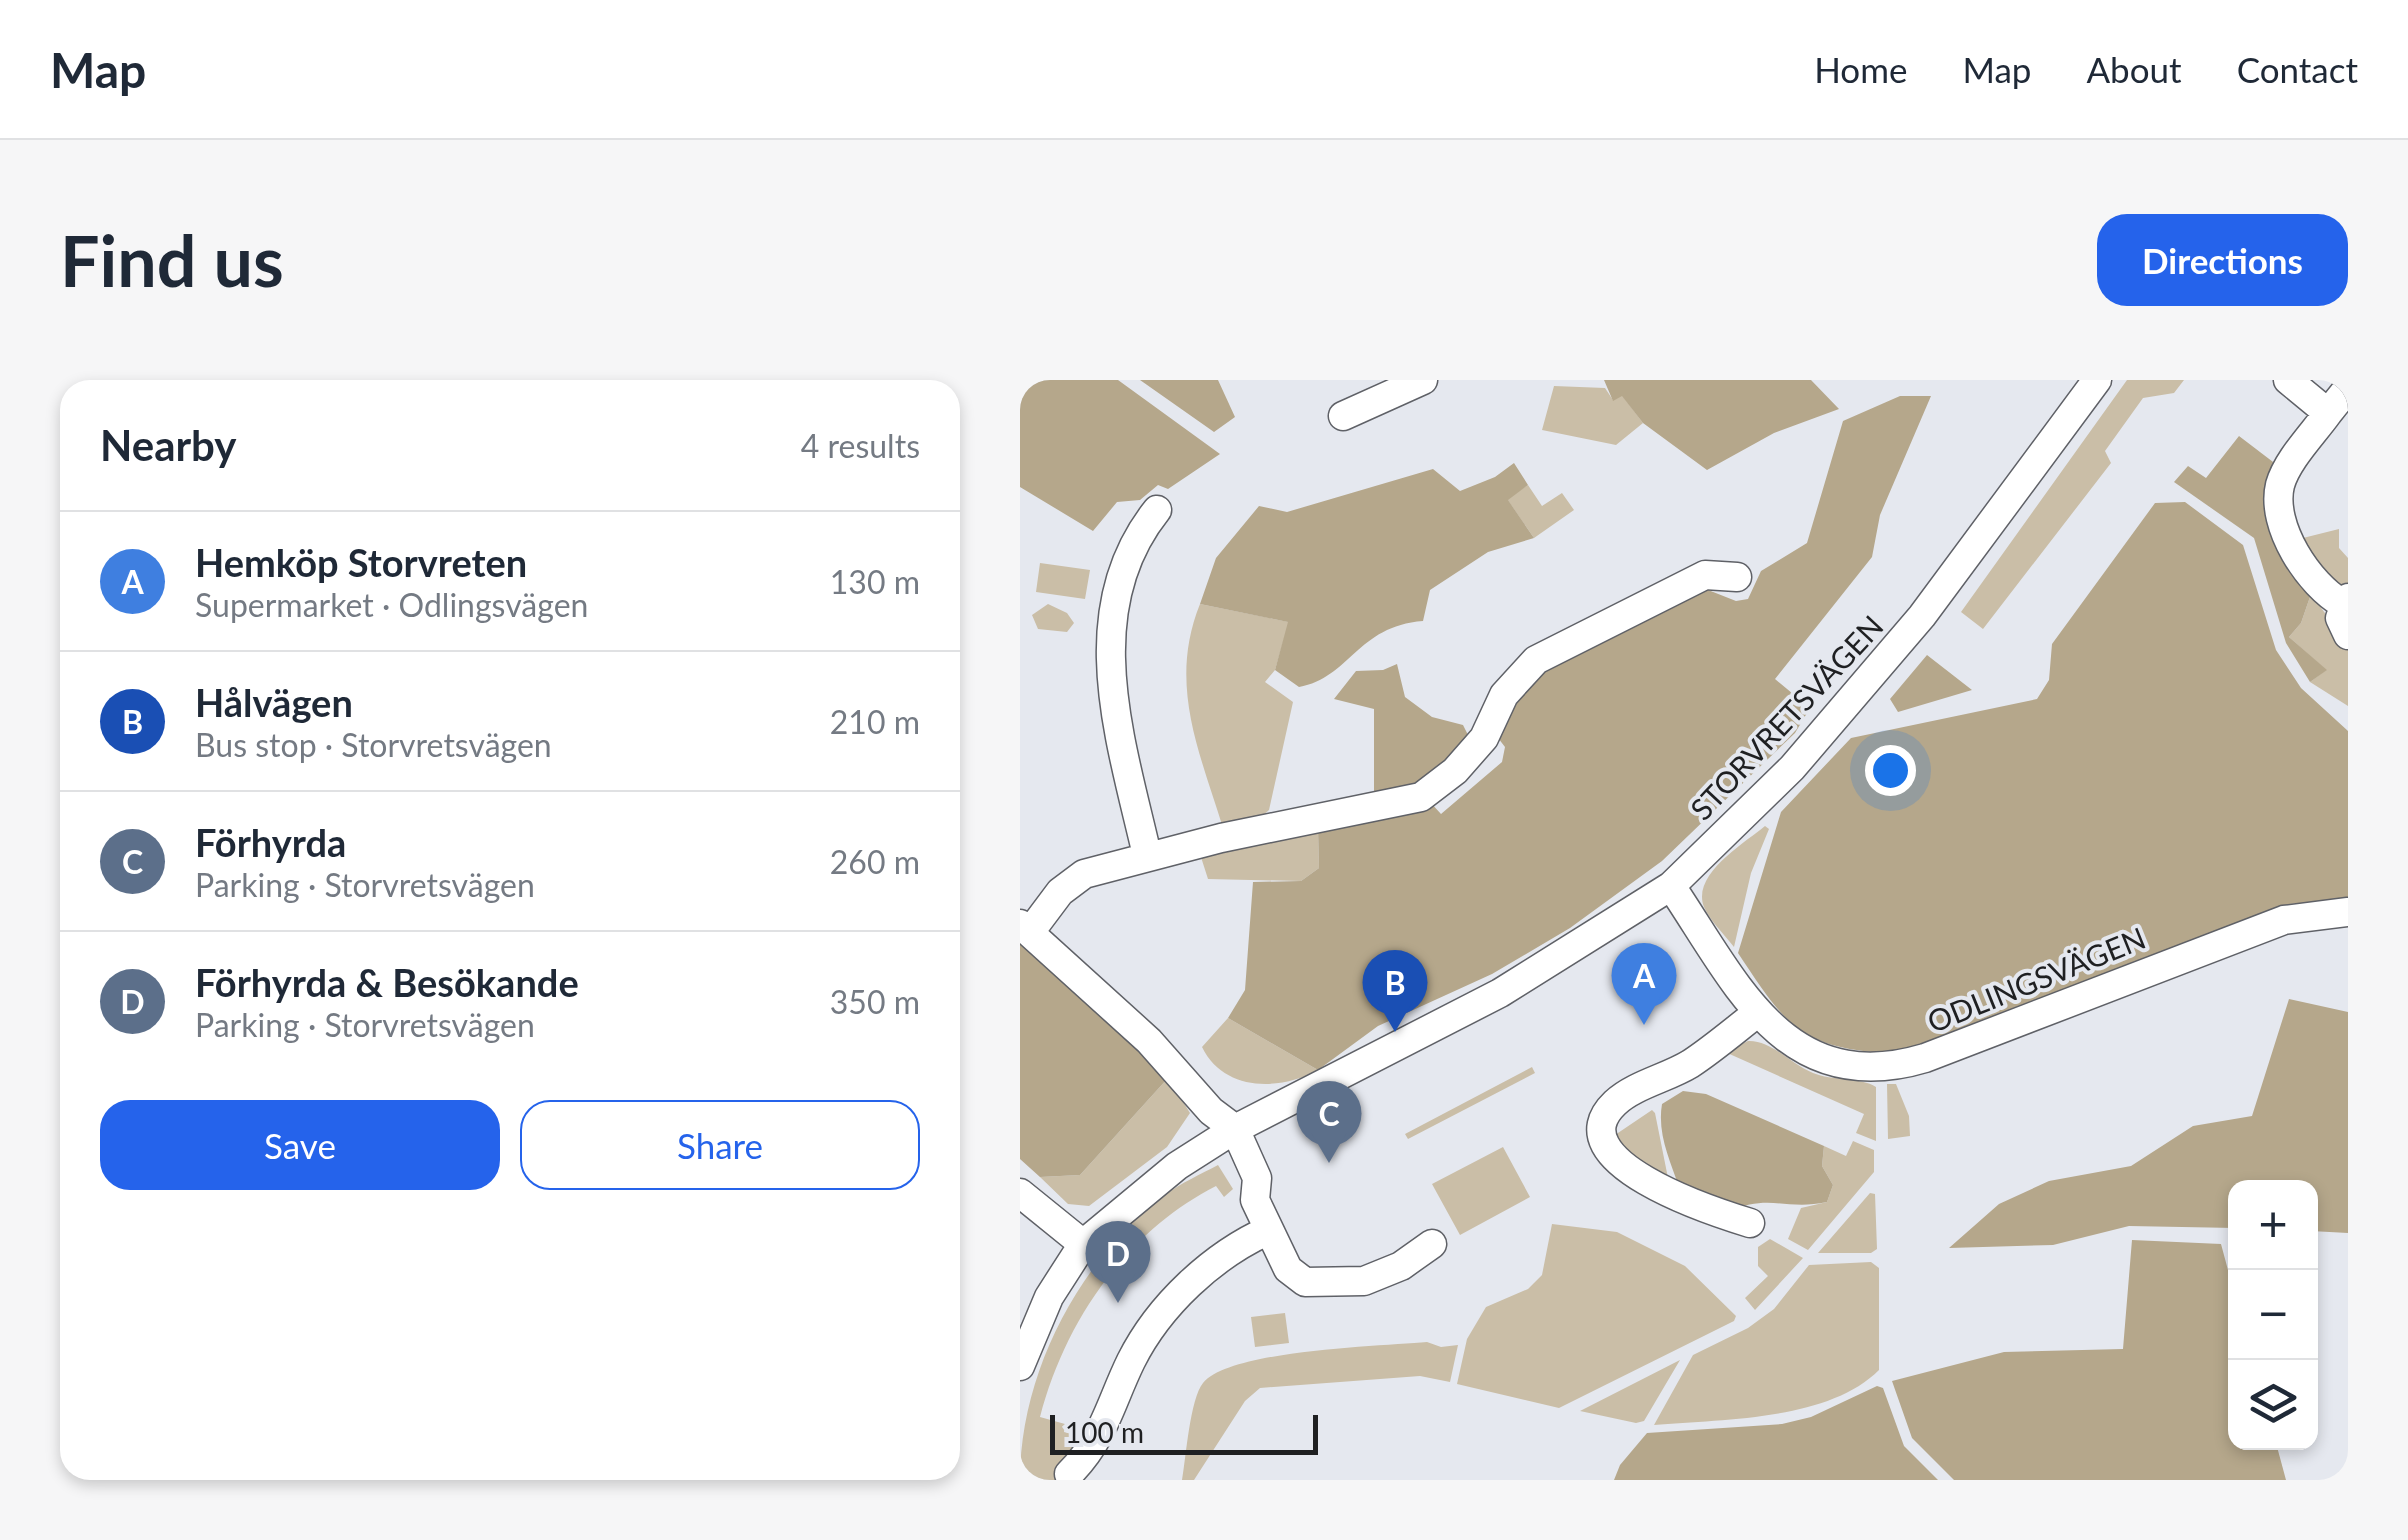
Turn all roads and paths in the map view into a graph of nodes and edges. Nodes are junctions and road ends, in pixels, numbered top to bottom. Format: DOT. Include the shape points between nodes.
graph roads {
  1 [pos="1423,380"];
  2 [pos="2097,380"];
  3 [pos="2288,380"];
  4 [pos="2348,388"];
  5 [pos="2328,413"];
  6 [pos="1343,416"];
  7 [pos="1157,510"];
  8 [pos="1737,577"];
  9 [pos="2345,601"];
  10 [pos="2348,634"];
  11 [pos="1147,855"];
  12 [pos="1671,886"];
  13 [pos="2348,912"];
  14 [pos="1025,928"];
  15 [pos="1758,1014"];
  16 [pos="1236,1129"];
  17 [pos="1020,1194"];
  18 [pos="1750,1223"];
  19 [pos="1269,1230"];
  20 [pos="1083,1244"];
  21 [pos="1432,1244"];
  22 [pos="1020,1366"];
  23 [pos="1069,1474"];
  1 -- 6 [label="street"];
  2 -- 12 [label="street, STORVRETSVÄGEN" via="1922,616 1792,768"];
  3 -- 5 [label="street"];
  4 -- 5 [label="street"];
  5 -- 9 [label="street" via="2288,470 2278,505 2316,585"];
  7 -- 11 [label="street" via="1119,576 1110,652 1117,728"];
  8 -- 11 [label="street" via="1705,575 1536,660 1504,695 1484,738 1421,796"];
  9 -- 10 [label="street" via="2340,618"];
  11 -- 14 [label="street" via="1084,874"];
  12 -- 15 [label="street, ODLINGSVÄGEN"];
  12 -- 16 [label="street, STORVRETSVÄGEN" via="1500,992"];
  13 -- 15 [label="street, ODLINGSVÄGEN" via="2284,920 2224,940 1906,1064 1854,1066 1816,1058"];
  14 -- 16 [label="street"];
  15 -- 18 [label="street" via="1690,1064 1615,1104 1602,1142 1615,1162"];
  16 -- 19 [label="street"];
  16 -- 20 [label="street, STORVRETSVÄGEN" via="1177,1166"];
  17 -- 20 [label="street"];
  19 -- 21 [label="street" via="1288,1270 1305,1282 1364,1282"];
  19 -- 23 [label="street" via="1224,1256 1172,1302 1133,1356 1094,1449"];
  20 -- 22 [label="street, STORVRETSVÄGEN" via="1050,1297"];
}
